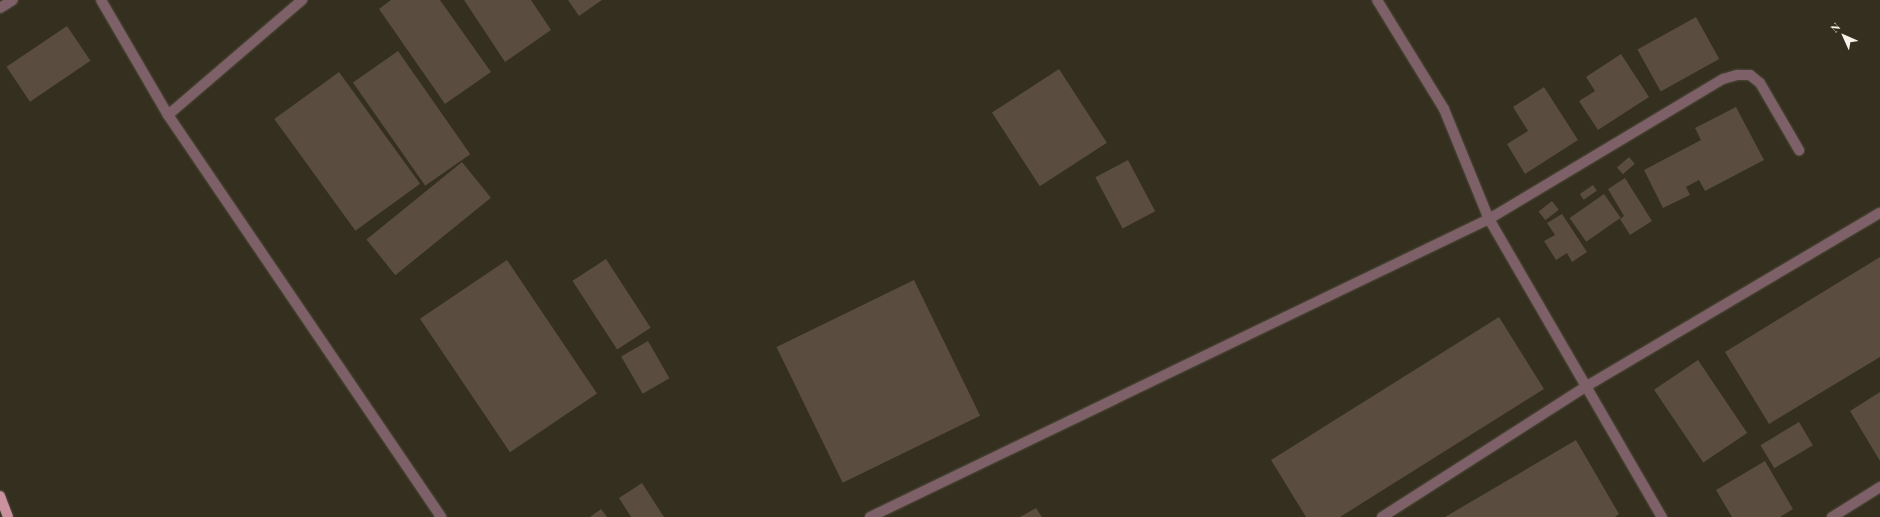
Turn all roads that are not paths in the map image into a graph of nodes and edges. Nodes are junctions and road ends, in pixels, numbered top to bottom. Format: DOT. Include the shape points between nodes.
graph roads {
  1 [pos="13,0"];
  2 [pos="101,0"];
  3 [pos="302,0"];
  4 [pos="1377,0"];
  5 [pos="0,8"];
  6 [pos="168,115"];
  7 [pos="1799,150"];
  8 [pos="1880,214"];
  9 [pos="1489,219"];
  10 [pos="1587,386"];
  11 [pos="1880,487"];
  12 [pos="0,496"];
  13 [pos="8,517"];
  14 [pos="441,517"];
  15 [pos="870,517"];
  16 [pos="1382,517"];
  17 [pos="1662,517"];
  18 [pos="1832,517"];
  1 -- 5 [label="lane"];
  2 -- 6 [label="lane"];
  3 -- 6 [label="lane"];
  4 -- 9 [label="lane" via="1444,108"];
  6 -- 14 [label="lane"];
  7 -- 9 [label="lane" via="1760,83 1750,76 1738,75 1723,79"];
  8 -- 10 [label="lane"];
  9 -- 10 [label="lane"];
  9 -- 15 [label="lane"];
  10 -- 16 [label="lane"];
  10 -- 17 [label="lane"];
  11 -- 18 [label="lane"];
  12 -- 13 [label="main road"];
}
